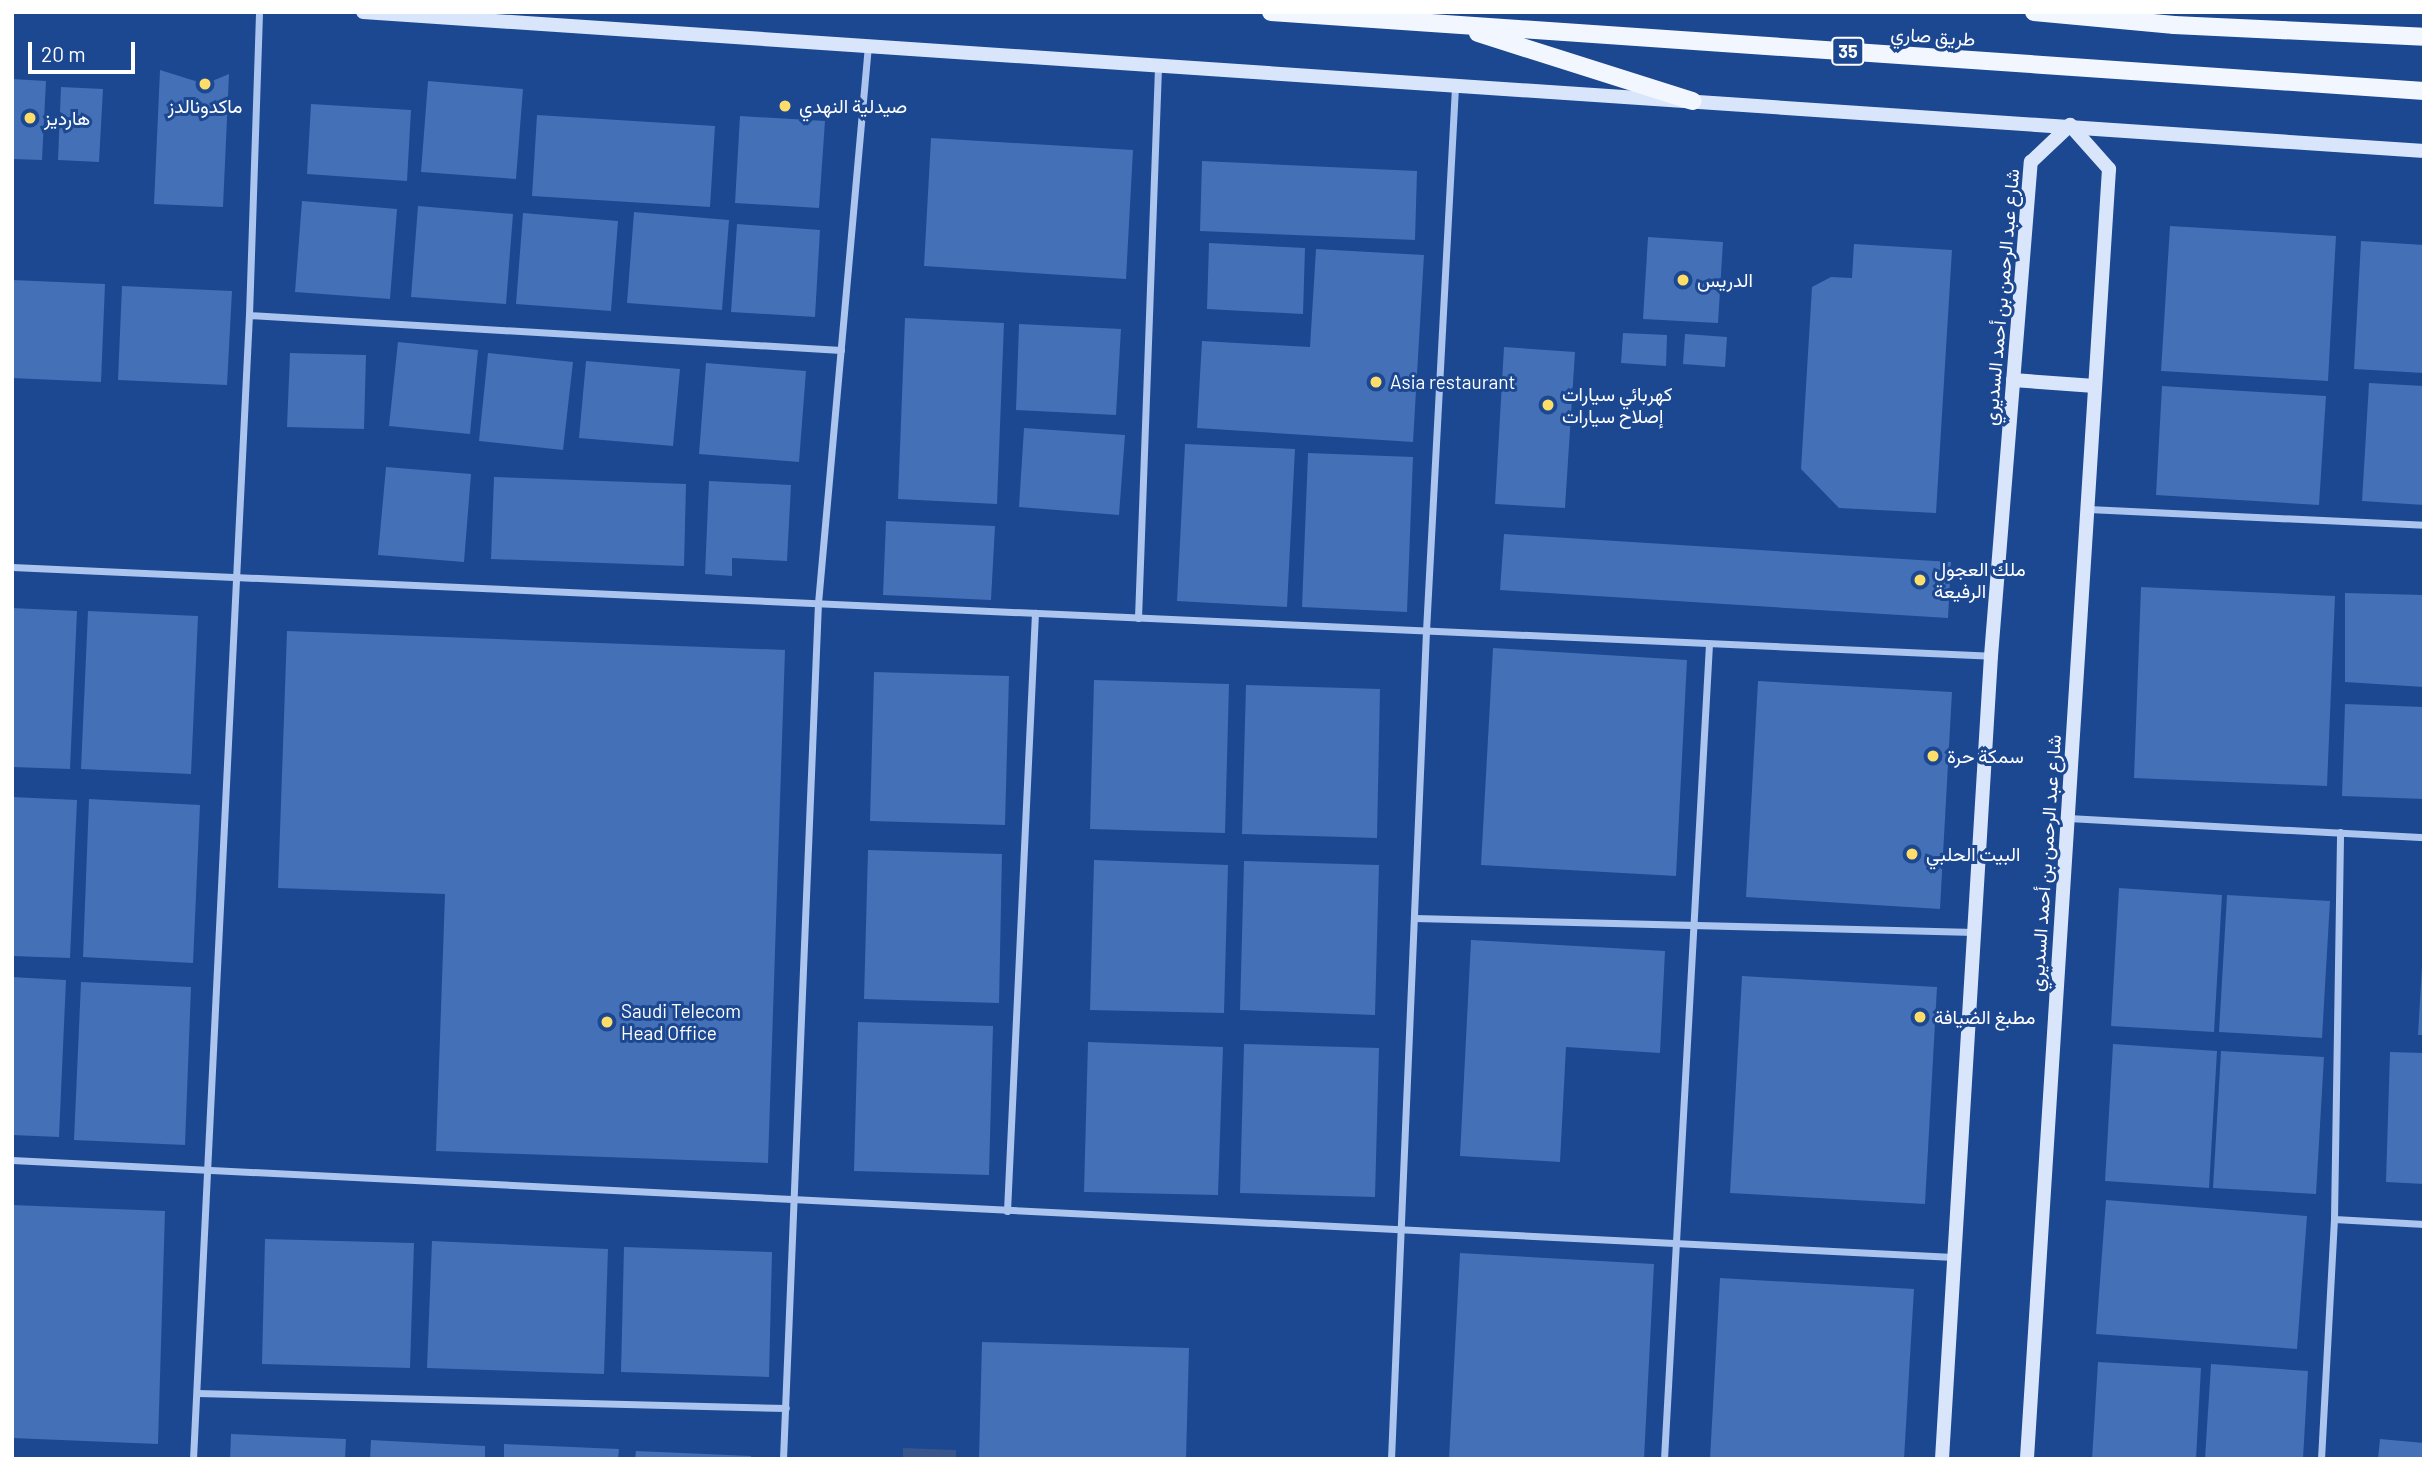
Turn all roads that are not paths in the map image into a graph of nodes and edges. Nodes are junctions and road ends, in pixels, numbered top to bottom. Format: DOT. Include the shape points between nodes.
graph roads {
  1 [pos="260,12"];
  2 [pos="363,12"];
  3 [pos="1271,12"];
  4 [pos="2034,12"];
  5 [pos="1451,24"];
  6 [pos="2424,37"];
  7 [pos="868,45"];
  8 [pos="1158,65"];
  9 [pos="1455,86"];
  10 [pos="2424,91"];
  11 [pos="1693,101"];
  12 [pos="2070,125"];
  13 [pos="2424,151"];
  14 [pos="249,315"];
  15 [pos="841,351"];
  16 [pos="2013,380"];
  17 [pos="2095,386"];
  18 [pos="2087,509"];
  19 [pos="2424,526"];
  20 [pos="12,567"];
  21 [pos="236,577"];
  22 [pos="818,603"];
  23 [pos="1035,613"];
  24 [pos="1138,618"];
  25 [pos="1426,631"];
  26 [pos="1710,644"];
  27 [pos="1991,656"];
  28 [pos="2067,818"];
  29 [pos="2340,832"];
  30 [pos="2424,837"];
  31 [pos="1414,918"];
  32 [pos="1693,926"];
  33 [pos="1974,932"];
  34 [pos="12,1160"];
  35 [pos="206,1170"];
  36 [pos="794,1201"];
  37 [pos="1007,1211"];
  38 [pos="2334,1219"];
  39 [pos="2424,1224"];
  40 [pos="1401,1230"];
  41 [pos="1676,1244"];
  42 [pos="1955,1257"];
  43 [pos="197,1393"];
  44 [pos="786,1408"];
  45 [pos="194,1459"];
  46 [pos="783,1459"];
  47 [pos="1391,1459"];
  48 [pos="1664,1459"];
  49 [pos="1942,1459"];
  50 [pos="2027,1459"];
  51 [pos="2321,1459"];
  1 -- 14 [label="street"];
  2 -- 7 [label="street"];
  3 -- 5 [label="main road, طريق صاري / 35"];
  4 -- 6 [label="main road" via="2174,25"];
  5 -- 10 [label="main road, طريق صاري / 35"];
  5 -- 11 [label="main road"];
  7 -- 8 [label="street"];
  7 -- 15 [label="street"];
  8 -- 9 [label="street"];
  8 -- 24 [label="street"];
  9 -- 11 [label="street"];
  9 -- 25 [label="street"];
  11 -- 12 [label="street"];
  12 -- 13 [label="street"];
  12 -- 16 [label="street, شارع عبد الرحمن بن أحمد السديري" via="2031,162"];
  12 -- 17 [label="street, شارع عبد الرحمن بن أحمد السديري" via="2109,169"];
  14 -- 15 [label="street"];
  14 -- 21 [label="street"];
  15 -- 22 [label="street"];
  16 -- 17 [label="street"];
  16 -- 27 [label="street, شارع عبد الرحمن بن أحمد السديري"];
  17 -- 18 [label="street, شارع عبد الرحمن بن أحمد السديري"];
  18 -- 19 [label="street"];
  18 -- 28 [label="street, شارع عبد الرحمن بن أحمد السديري"];
  20 -- 21 [label="street"];
  21 -- 22 [label="street"];
  21 -- 35 [label="street"];
  22 -- 23 [label="street"];
  22 -- 36 [label="street"];
  23 -- 24 [label="street"];
  23 -- 37 [label="street"];
  24 -- 25 [label="street"];
  25 -- 26 [label="street"];
  25 -- 31 [label="street"];
  26 -- 27 [label="street"];
  26 -- 32 [label="street"];
  27 -- 33 [label="street, شارع عبد الرحمن بن أحمد السديري"];
  28 -- 29 [label="street"];
  28 -- 50 [label="street, شارع عبد الرحمن بن أحمد السديري"];
  29 -- 30 [label="street"];
  29 -- 38 [label="street"];
  31 -- 32 [label="street"];
  31 -- 40 [label="street"];
  32 -- 33 [label="street"];
  32 -- 41 [label="street"];
  33 -- 42 [label="street, شارع عبد الرحمن بن أحمد السديري"];
  34 -- 35 [label="street"];
  35 -- 36 [label="street"];
  35 -- 43 [label="street"];
  36 -- 37 [label="street"];
  36 -- 44 [label="street"];
  37 -- 40 [label="street"];
  38 -- 39 [label="street"];
  38 -- 51 [label="street"];
  40 -- 41 [label="street"];
  40 -- 47 [label="street"];
  41 -- 42 [label="street"];
  41 -- 48 [label="street"];
  42 -- 49 [label="street, شارع عبد الرحمن بن أحمد السديري"];
  43 -- 44 [label="street"];
  43 -- 45 [label="street"];
  44 -- 46 [label="street"];
}
